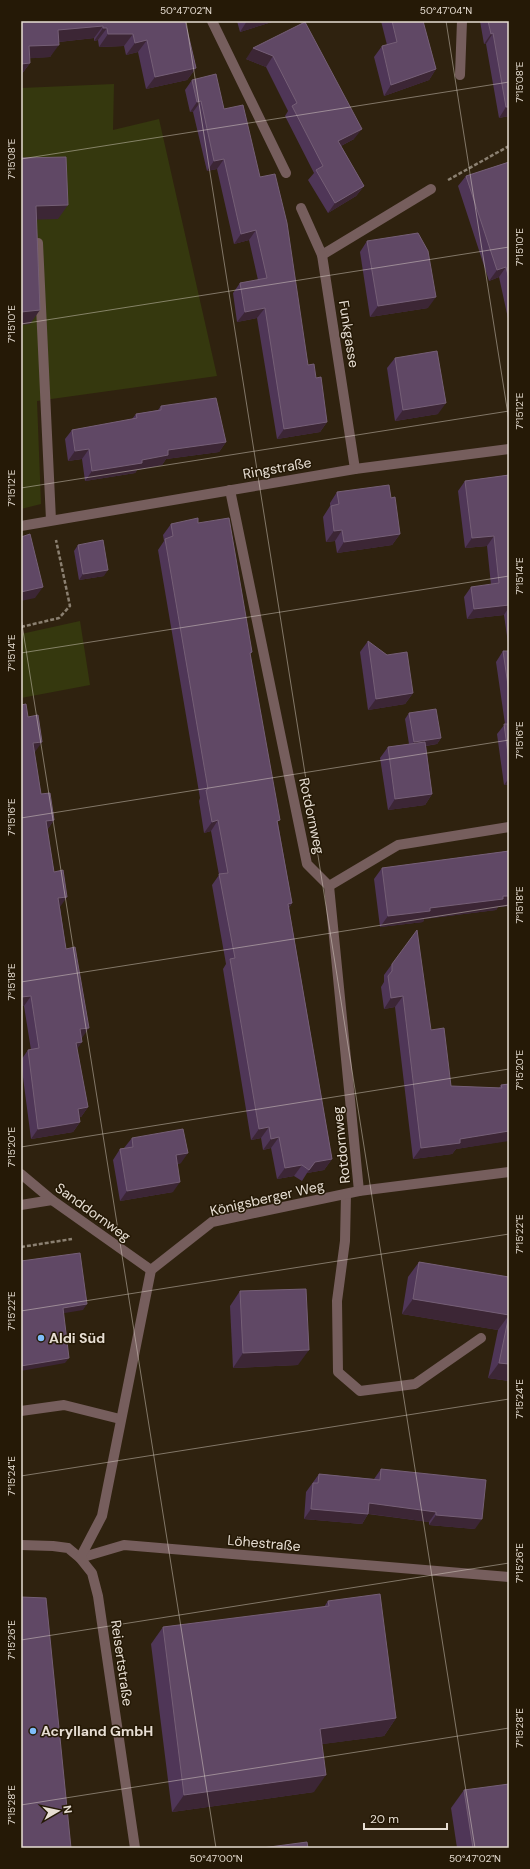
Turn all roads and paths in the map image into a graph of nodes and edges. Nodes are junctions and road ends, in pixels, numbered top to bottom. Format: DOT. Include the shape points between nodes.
graph roads {
  1 [pos="212,21"];
  2 [pos="462,21"];
  3 [pos="460,75"];
  4 [pos="509,146"];
  5 [pos="286,173"];
  6 [pos="431,189"];
  7 [pos="301,208"];
  8 [pos="38,243"];
  9 [pos="322,256"];
  10 [pos="509,450"];
  11 [pos="355,469"];
  12 [pos="230,490"];
  13 [pos="52,520"];
  14 [pos="21,526"];
  15 [pos="21,627"];
  16 [pos="509,827"];
  17 [pos="329,886"];
  18 [pos="509,1172"];
  19 [pos="21,1174"];
  20 [pos="359,1191"];
  21 [pos="346,1194"];
  22 [pos="52,1200"];
  23 [pos="21,1205"];
  24 [pos="101,1234"];
  25 [pos="21,1247"];
  26 [pos="151,1270"];
  27 [pos="481,1338"];
  28 [pos="21,1411"];
  29 [pos="120,1419"];
  30 [pos="21,1546"];
  31 [pos="80,1558"];
  32 [pos="509,1577"];
  33 [pos="135,1848"];
  1 -- 5 [label="street"];
  2 -- 3 [label="street"];
  4 -- 6 [label="path"];
  6 -- 9 [label="street"];
  7 -- 9 [label="street, Funkgasse"];
  8 -- 13 [label="street"];
  9 -- 11 [label="street, Funkgasse"];
  10 -- 11 [label="street, Ringstraße"];
  11 -- 12 [label="street, Ringstraße"];
  12 -- 13 [label="street, Ringstraße"];
  12 -- 17 [label="street, Rotdornweg" via="307,864"];
  13 -- 14 [label="street, Ringstraße"];
  13 -- 15 [label="path" via="70,606 59,618"];
  16 -- 17 [label="street" via="398,845"];
  17 -- 20 [label="street, Rotdornweg"];
  18 -- 20 [label="street, Königsberger Weg"];
  19 -- 22 [label="street, Sanddornweg"];
  20 -- 21 [label="street, Königsberger Weg"];
  21 -- 26 [label="street, Königsberger Weg" via="212,1222"];
  21 -- 27 [label="street" via="345,1241 337,1301 338,1372 360,1391 415,1384"];
  22 -- 23 [label="street"];
  22 -- 24 [label="street, Sanddornweg"];
  24 -- 25 [label="path"];
  24 -- 26 [label="street, Sanddornweg"];
  26 -- 29 [label="street"];
  28 -- 29 [label="street" via="64,1405"];
  29 -- 31 [label="street" via="102,1516"];
  30 -- 31 [label="street" via="68,1548"];
  31 -- 32 [label="street, Löhestraße" via="124,1545"];
  31 -- 33 [label="street, Reisertstraße" via="92,1573 98,1596"];
}
